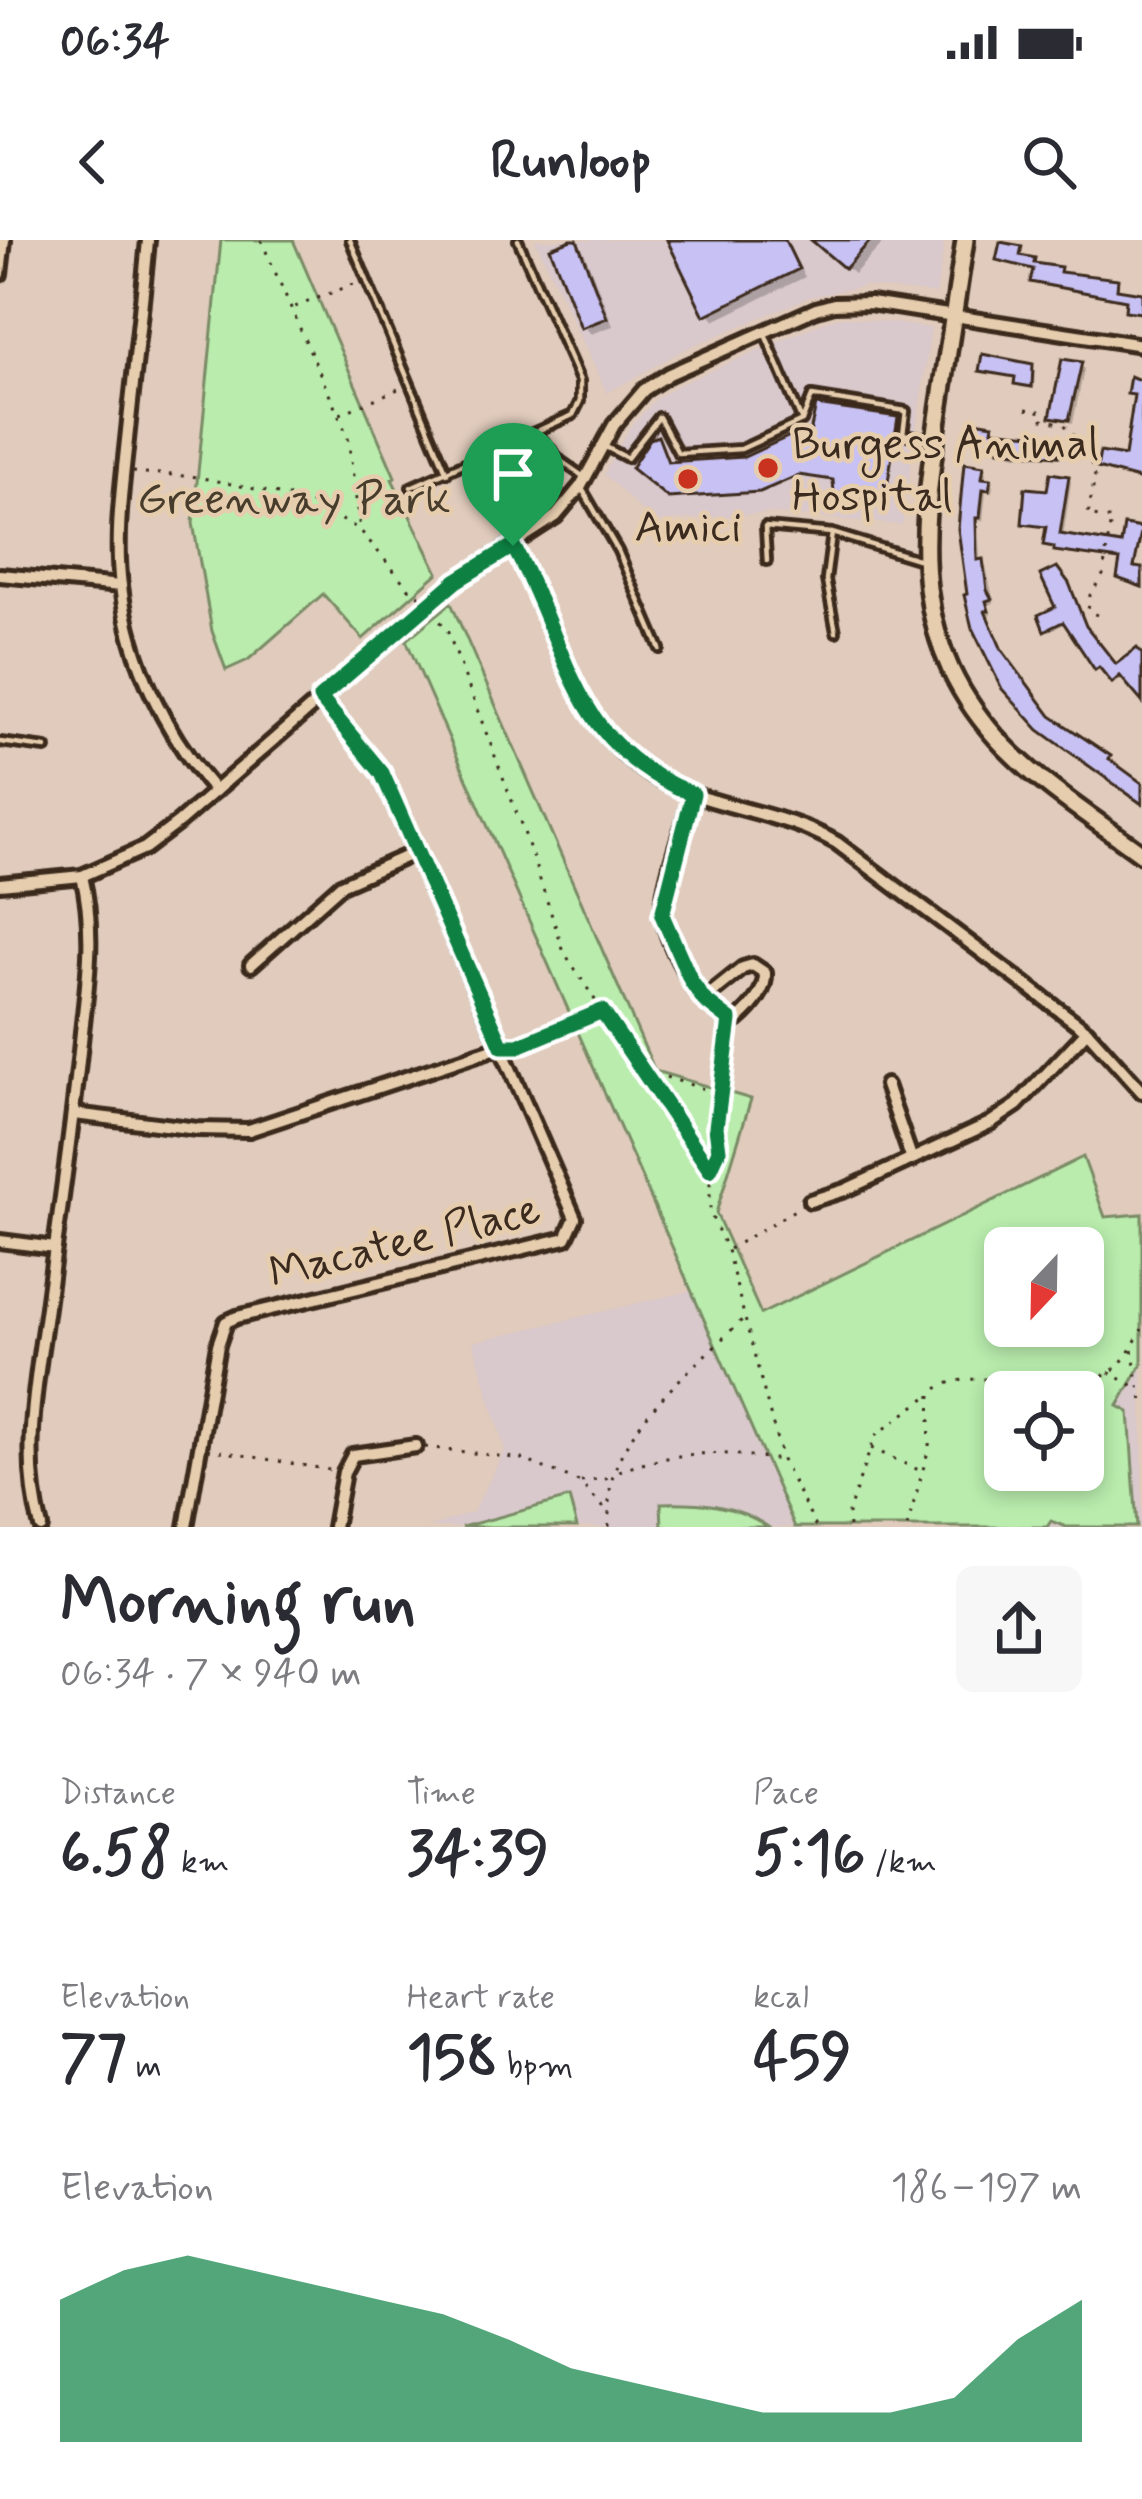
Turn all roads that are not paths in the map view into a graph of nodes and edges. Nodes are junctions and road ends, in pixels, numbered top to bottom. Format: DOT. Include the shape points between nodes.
graph roads {
  1 [pos="4,240"];
  2 [pos="148,240"];
  3 [pos="350,240"];
  4 [pos="518,240"];
  5 [pos="965,240"];
  6 [pos="0,274"];
  7 [pos="954,316"];
  8 [pos="764,332"];
  9 [pos="1142,345"];
  10 [pos="802,421"];
  11 [pos="536,432"];
  12 [pos="935,439"];
  13 [pos="602,445"];
  14 [pos="447,473"];
  15 [pos="583,482"];
  16 [pos="411,487"];
  17 [pos="832,533"];
  18 [pos="513,546"];
  19 [pos="767,561"];
  20 [pos="925,561"];
  21 [pos="0,574"];
  22 [pos="121,586"];
  23 [pos="836,632"];
  24 [pos="660,649"];
  25 [pos="320,698"];
  26 [pos="0,742"];
  27 [pos="46,748"];
  28 [pos="215,791"];
  29 [pos="693,794"];
  30 [pos="414,853"];
  31 [pos="1142,854"];
  32 [pos="82,876"];
  33 [pos="0,884"];
  34 [pos="251,965"];
  35 [pos="704,1000"];
  36 [pos="1087,1031"];
  37 [pos="502,1046"];
  38 [pos="886,1085"];
  39 [pos="1142,1092"];
  40 [pos="74,1114"];
  41 [pos="912,1160"];
  42 [pos="810,1201"];
  43 [pos="0,1241"];
  44 [pos="55,1248"];
  45 [pos="416,1446"];
  46 [pos="41,1527"];
  47 [pos="186,1527"];
  48 [pos="334,1527"];
  1 -- 6 [label="street"];
  2 -- 22 [label="street" via="119,532"];
  3 -- 14 [label="lane"];
  4 -- 11 [label="lane" via="580,381 574,415"];
  5 -- 7 [label="street"];
  7 -- 8 [label="street" via="834,304"];
  7 -- 9 [label="street"];
  7 -- 12 [label="street"];
  8 -- 10 [label="lane"];
  8 -- 13 [label="street" via="644,390"];
  10 -- 12 [label="lane" via="812,396 843,400 906,411 903,434"];
  10 -- 13 [label="lane" via="741,449 678,453 659,417 627,458"];
  11 -- 14 [label="lane"];
  11 -- 15 [label="lane"];
  12 -- 20 [label="street"];
  13 -- 15 [label="street"];
  14 -- 16 [label="lane"];
  15 -- 18 [label="street" via="556,516"];
  15 -- 24 [label="lane"];
  17 -- 19 [label="lane" via="765,527"];
  17 -- 20 [label="lane"];
  17 -- 23 [label="lane" via="826,580"];
  18 -- 25 [label="street" via="456,581"];
  18 -- 29 [label="street" via="592,719 630,761"];
  20 -- 31 [label="street" via="936,629 979,714 1028,769"];
  21 -- 22 [label="street"];
  22 -- 28 [label="street" via="148,685"];
  25 -- 28 [label="street"];
  25 -- 30 [label="street, Macatee Place" via="382,773"];
  26 -- 27 [label="lane"];
  28 -- 32 [label="street" via="145,848"];
  29 -- 35 [label="street" via="662,915"];
  29 -- 36 [label="street" via="793,821 837,843"];
  30 -- 34 [label="street" via="341,885"];
  30 -- 37 [label="street, Macatee Place"];
  32 -- 33 [label="street"];
  32 -- 40 [label="street" via="90,936"];
  35 -- 35 [label="street" via="743,968 765,973 764,988 743,1015 730,1020"];
  36 -- 39 [label="street"];
  36 -- 41 [label="street" via="1017,1106"];
  37 -- 40 [label="street" via="249,1130"];
  37 -- 47 [label="street, Macatee Place" via="575,1218 566,1238 226,1322"];
  38 -- 41 [label="street"];
  40 -- 44 [label="street"];
  41 -- 42 [label="street"];
  43 -- 44 [label="street"];
  44 -- 46 [label="street" via="29,1443"];
  45 -- 48 [label="street" via="353,1455"];
}
